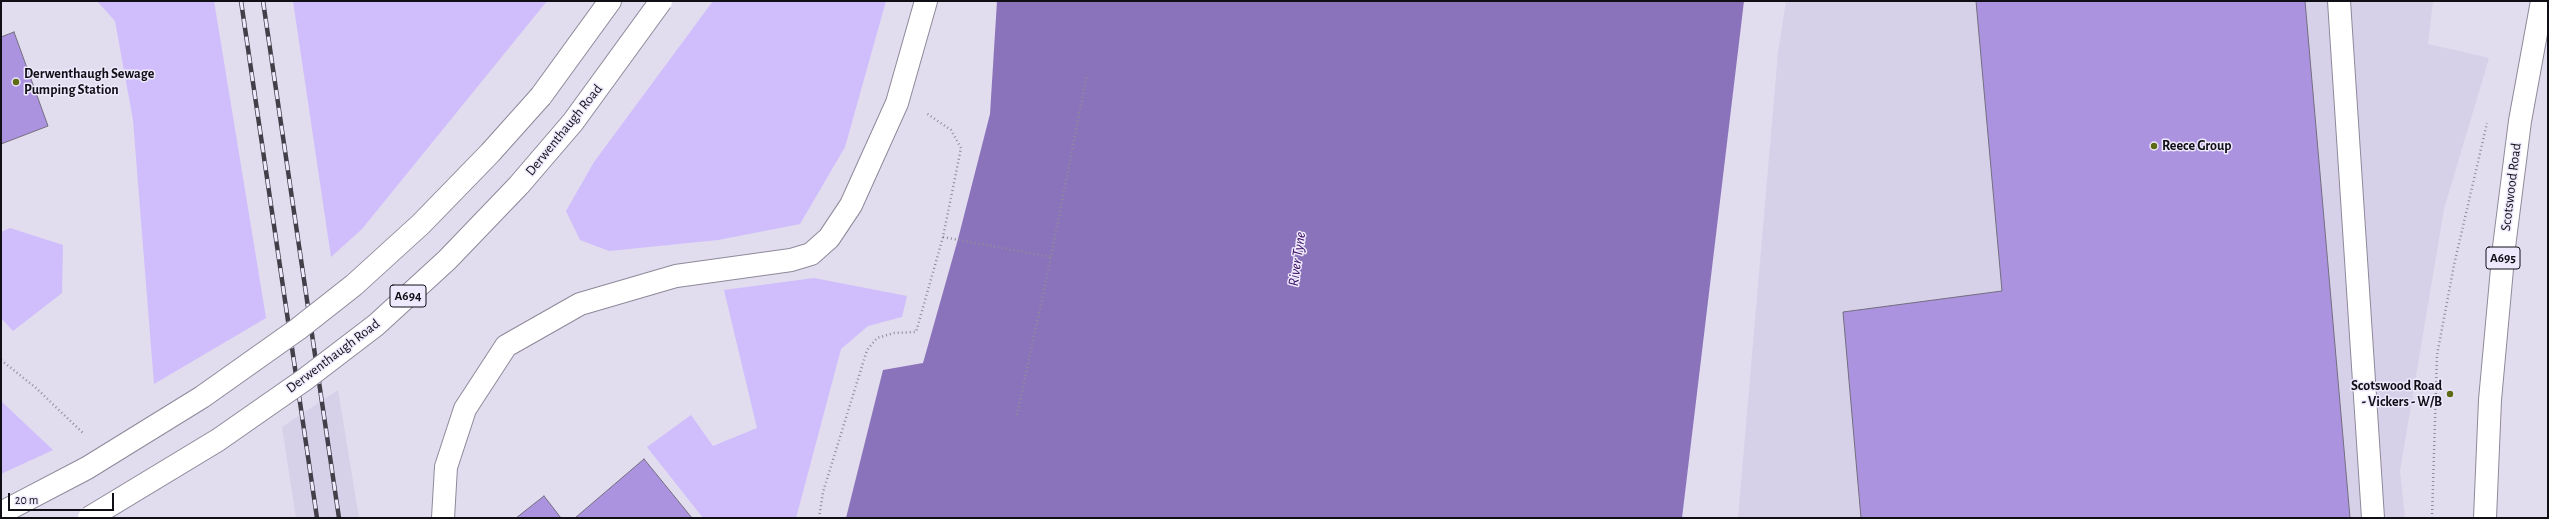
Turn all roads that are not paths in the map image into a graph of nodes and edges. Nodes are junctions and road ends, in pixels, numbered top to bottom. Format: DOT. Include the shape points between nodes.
graph roads {
  1 [pos="610,1"];
  2 [pos="661,1"];
  3 [pos="926,1"];
  4 [pos="2339,1"];
  5 [pos="2542,1"];
  6 [pos="1,513"];
  7 [pos="89,518"];
  8 [pos="443,518"];
  9 [pos="2373,518"];
  10 [pos="2485,518"];
  1 -- 6 [label="main road, bridge" via="541,96 490,153 421,224 354,285 298,329 202,397 87,468"];
  2 -- 7 [label="main road, Derwenthaugh Road / A694, bridge" via="573,122 519,185 442,265 376,325 304,380 218,440"];
  3 -- 8 [label="main road" via="897,103 851,205 829,238 811,254 791,260 676,276 580,304 506,346 465,409 446,468"];
  4 -- 9 [label="main road"];
  5 -- 10 [label="main road, Scotswood Road / A695" via="2520,121 2504,247 2490,400"];
}
